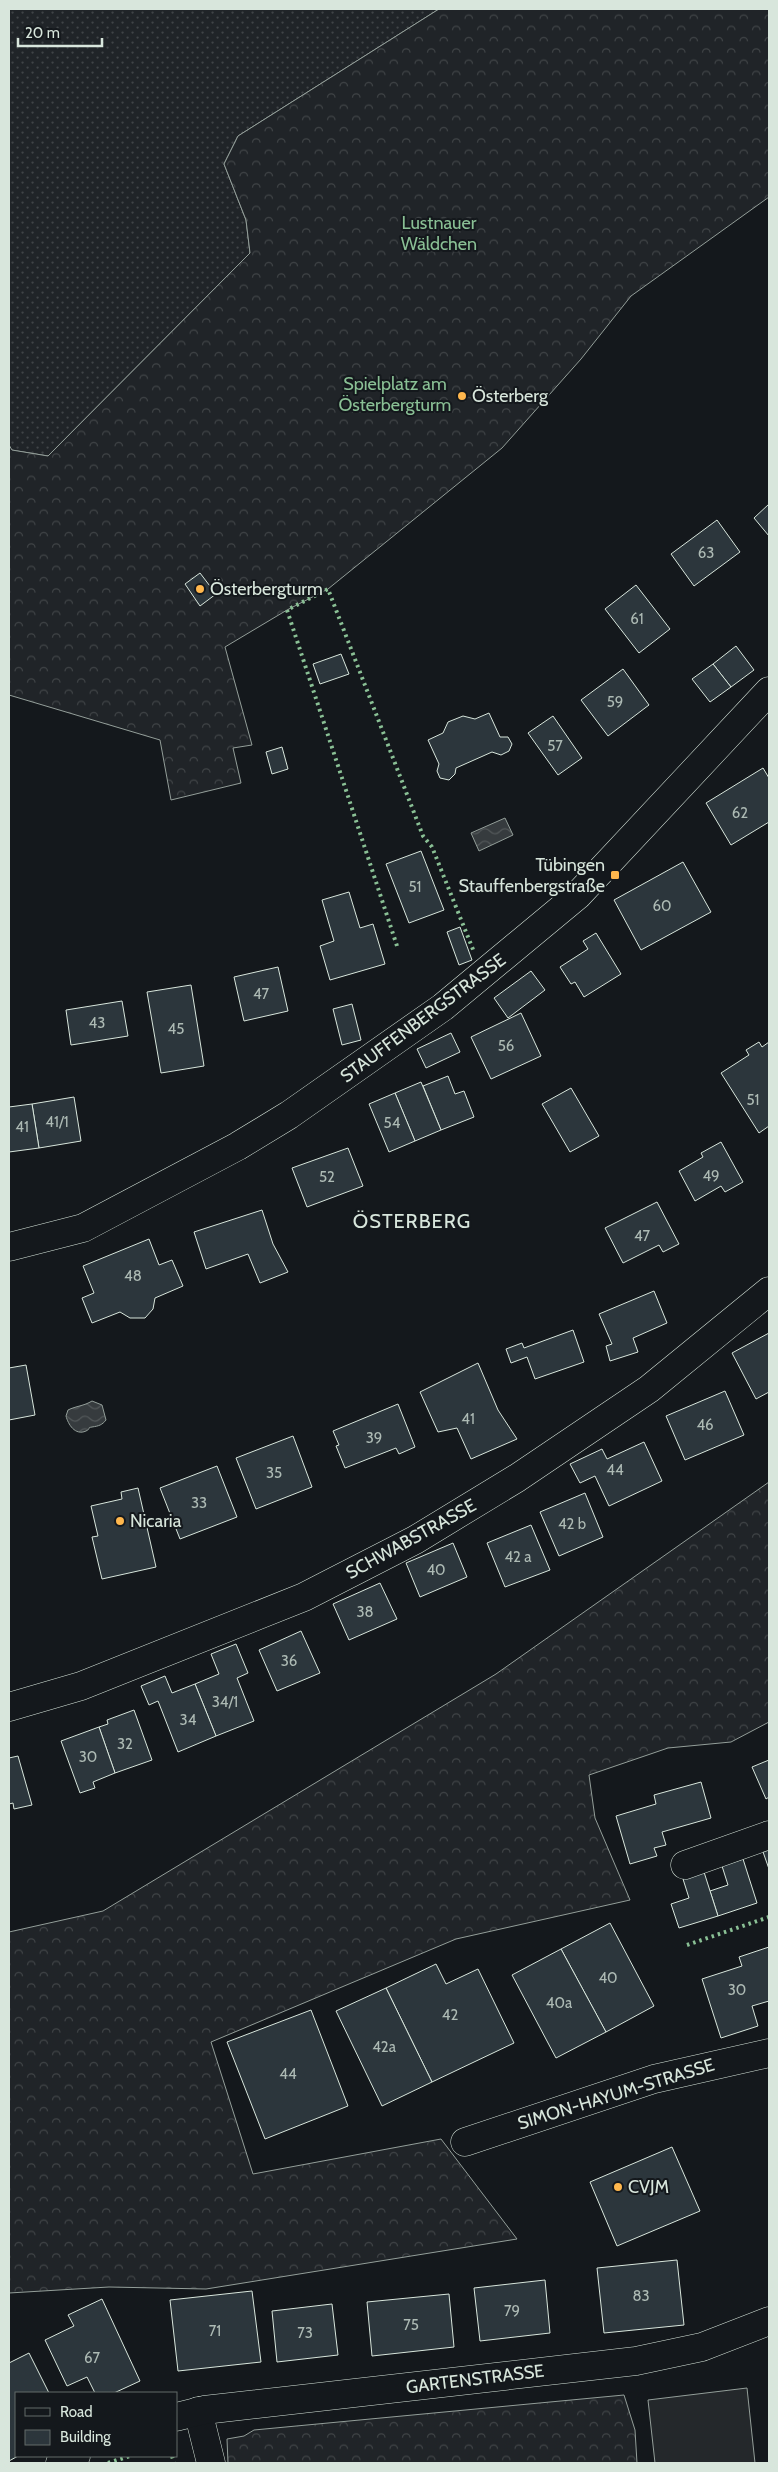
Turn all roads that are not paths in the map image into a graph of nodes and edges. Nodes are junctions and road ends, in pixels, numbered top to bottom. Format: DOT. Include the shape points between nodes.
graph roads {
  1 [pos="769,691"];
  2 [pos="9,1247"];
  3 [pos="769,1291"];
  4 [pos="9,1707"];
  5 [pos="769,1835"];
  6 [pos="685,1865"];
  7 [pos="769,2053"];
  8 [pos="465,2142"];
  9 [pos="769,2321"];
  10 [pos="187,2414"];
  11 [pos="74,2457"];
  12 [pos="60,2463"];
  13 [pos="211,2463"];
  1 -- 2 [label="street, STAUFFENBERGSTRASSE" via="578,896 443,1007 289,1115 238,1146 83,1228"];
  3 -- 4 [label="street, SCHWABSTRASSE" via="649,1389 517,1478 415,1540 304,1596 81,1686"];
  5 -- 6 [label="street"];
  7 -- 8 [label="street, SIMON-HAYUM-STRASSE" via="654,2080"];
  9 -- 10 [label="street, GARTENSTRASSE" via="702,2347 636,2361"];
  10 -- 13 [label="street"];
  11 -- 12 [label="street"];
}
